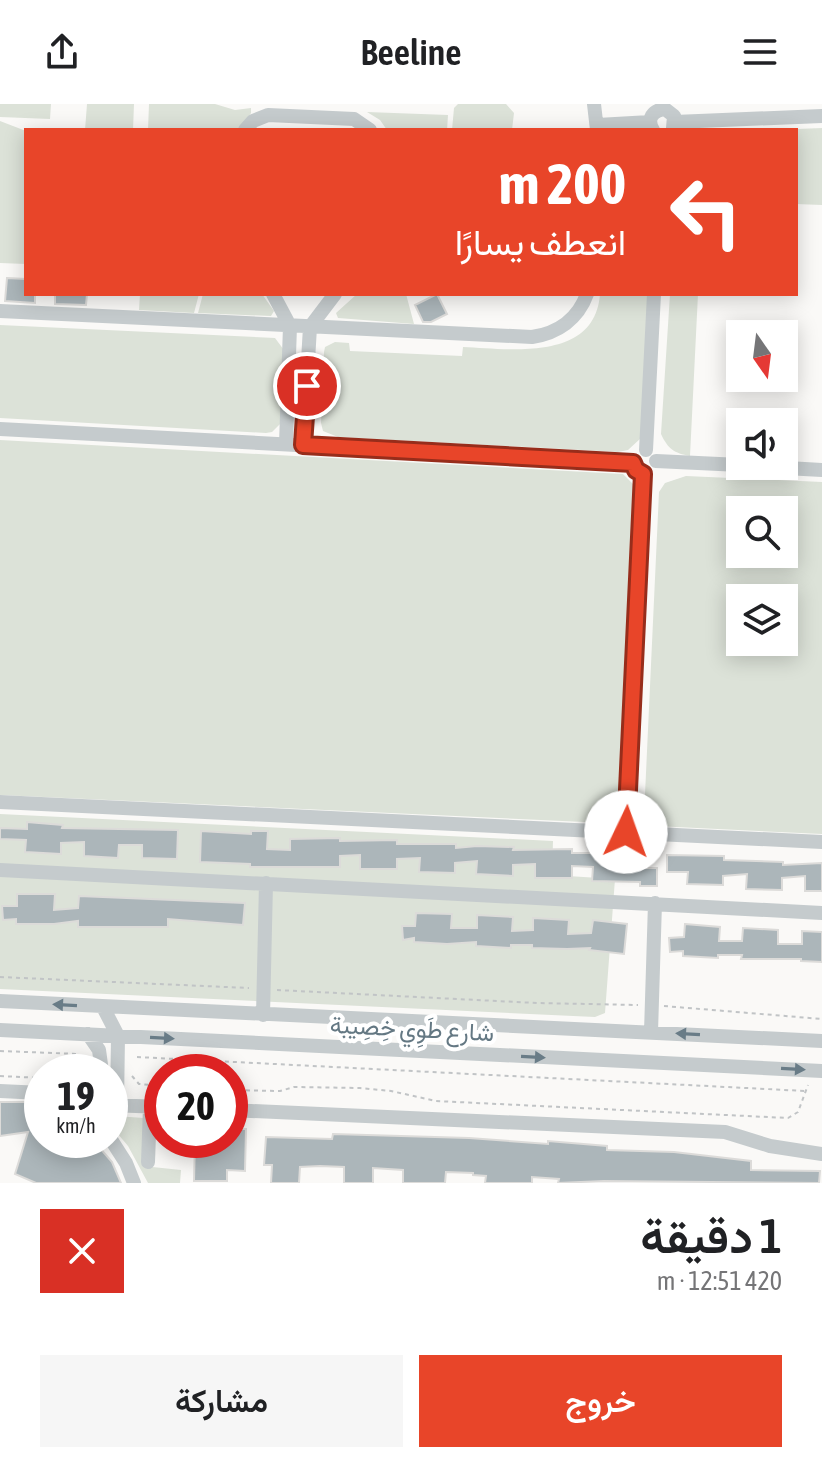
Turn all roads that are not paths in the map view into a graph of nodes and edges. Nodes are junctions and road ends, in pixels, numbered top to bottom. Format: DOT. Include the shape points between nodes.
graph roads {
  1 [pos="594,104"];
  2 [pos="821,104"];
  3 [pos="822,116"];
  4 [pos="651,126"];
  5 [pos="674,126"];
  6 [pos="598,127"];
  7 [pos="247,128"];
  8 [pos="367,128"];
  9 [pos="274,296"];
  10 [pos="333,296"];
  11 [pos="586,296"];
  12 [pos="654,296"];
  13 [pos="0,311"];
  14 [pos="290,326"];
  15 [pos="310,327"];
  16 [pos="0,429"];
  17 [pos="286,444"];
  18 [pos="303,445"];
  19 [pos="651,456"];
  20 [pos="726,464"];
  21 [pos="638,468"];
  22 [pos="798,469"];
  23 [pos="822,470"];
  24 [pos="0,802"];
  25 [pos="626,832"];
  26 [pos="822,842"];
  27 [pos="0,870"];
  28 [pos="266,883"];
  29 [pos="655,903"];
  30 [pos="822,913"];
  31 [pos="0,1001"];
  32 [pos="103,1007"];
  33 [pos="263,1015"];
  34 [pos="0,1030"];
  35 [pos="651,1032"];
  36 [pos="88,1034"];
  37 [pos="118,1036"];
  38 [pos="822,1041"];
  39 [pos="100,1054"];
  40 [pos="117,1054"];
  41 [pos="822,1071"];
  42 [pos="0,1091"];
  43 [pos="24,1092"];
  44 [pos="248,1111"];
  45 [pos="822,1154"];
  46 [pos="123,1158"];
  47 [pos="149,1158"];
  48 [pos="148,1162"];
  49 [pos="134,1183"];
  1 -- 6 [label="street"];
  2 -- 3 [label="street"];
  3 -- 5 [label="street"];
  4 -- 5 [label="street" via="654,112 665,109"];
  4 -- 6 [label="street"];
  7 -- 8 [label="street" via="260,117 276,115 354,119"];
  9 -- 14 [label="street"];
  10 -- 15 [label="street"];
  11 -- 15 [label="street" via="564,326 532,337"];
  12 -- 19 [label="street"];
  13 -- 14 [label="street"];
  14 -- 15 [label="street"];
  14 -- 17 [label="street"];
  15 -- 18 [label="street"];
  16 -- 17 [label="street"];
  17 -- 18 [label="street"];
  18 -- 21 [label="street"];
  19 -- 20 [label="street"];
  19 -- 21 [label="street" via="638,452"];
  21 -- 25 [label="street"];
  22 -- 23 [label="street"];
  24 -- 25 [label="street"];
  25 -- 26 [label="street"];
  27 -- 28 [label="street"];
  28 -- 29 [label="street"];
  28 -- 33 [label="street"];
  29 -- 30 [label="street"];
  29 -- 35 [label="street"];
  32 -- 31 [label="street, شارع طَوِي خِصِيبة, one-way"];
  32 -- 33 [label="street, شارع طَوِي خِصِيبة"];
  32 -- 37 [label="street"];
  33 -- 35 [label="street, شارع طَوِي خِصِيبة"];
  34 -- 36 [label="street, شارع طَوِي خِصِيبة"];
  38 -- 35 [label="street, شارع طَوِي خِصِيبة, one-way"];
  36 -- 37 [label="street, شارع طَوِي خِصِيبة"];
  36 -- 39 [label="street"];
  37 -- 40 [label="street"];
  37 -- 41 [label="street, شارع طَوِي خِصِيبة, one-way"];
  42 -- 43 [label="street"];
  44 -- 45 [label="street" via="725,1132"];
  46 -- 49 [label="street"];
  47 -- 48 [label="street"];
}
